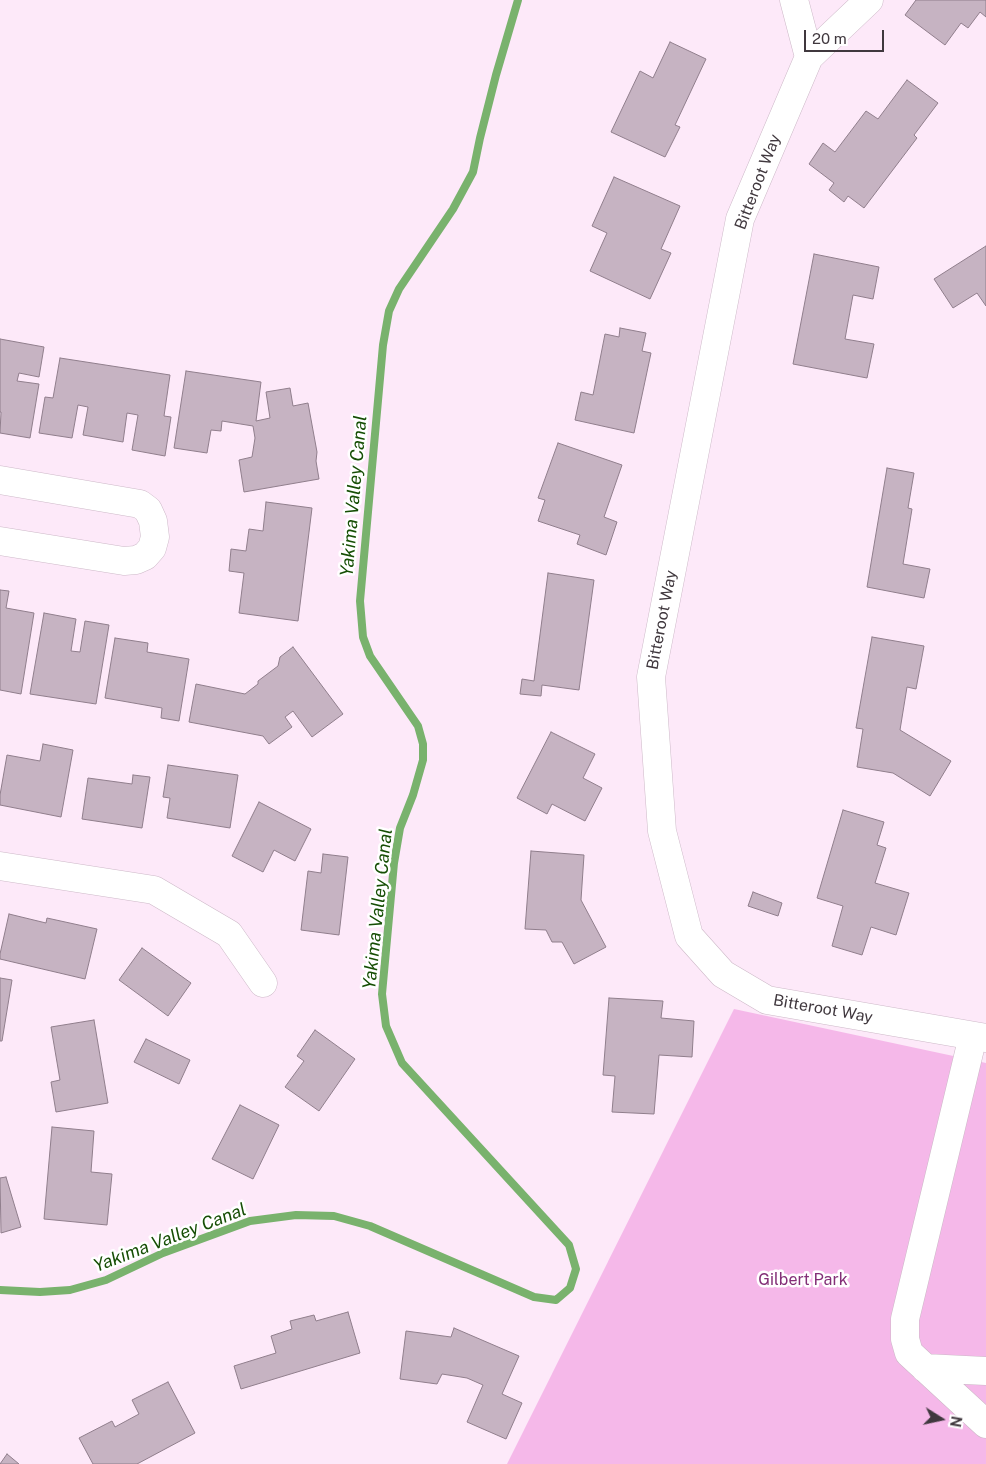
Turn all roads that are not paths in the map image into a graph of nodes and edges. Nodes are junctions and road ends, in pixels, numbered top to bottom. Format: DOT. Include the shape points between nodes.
graph roads {
  1 [pos="794,0"];
  2 [pos="869,0"];
  3 [pos="809,57"];
  4 [pos="0,480"];
  5 [pos="0,541"];
  6 [pos="0,866"];
  7 [pos="263,983"];
  8 [pos="980,1037"];
  9 [pos="925,1368"];
  10 [pos="986,1371"];
  11 [pos="986,1424"];
  1 -- 3 [label="street"];
  2 -- 3 [label="street, Bitteroot Way"];
  3 -- 8 [label="street, Bitteroot Way" via="740,219 651,677 662,831 688,936 723,974 766,1000"];
  4 -- 5 [label="street" via="140,504 148,510 155,537 145,556 124,561"];
  6 -- 7 [label="street" via="154,890 229,934"];
  8 -- 9 [label="street" via="905,1319 909,1353"];
  9 -- 10 [label="street"];
  9 -- 11 [label="street"];
}
